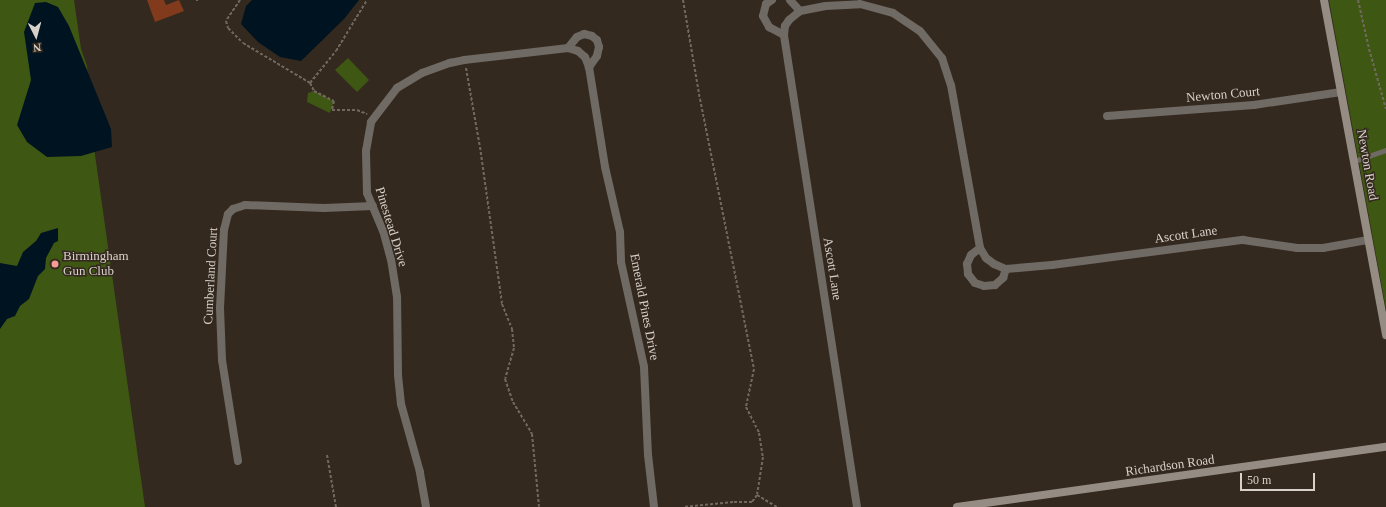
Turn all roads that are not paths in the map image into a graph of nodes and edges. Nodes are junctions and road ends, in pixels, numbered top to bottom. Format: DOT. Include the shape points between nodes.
graph roads {
  1 [pos="772,0"];
  2 [pos="790,0"];
  3 [pos="1324,0"];
  4 [pos="800,12"];
  5 [pos="784,35"];
  6 [pos="568,48"];
  7 [pos="578,51"];
  8 [pos="589,67"];
  9 [pos="1341,92"];
  10 [pos="1107,116"];
  11 [pos="1386,150"];
  12 [pos="1354,161"];
  13 [pos="373,206"];
  14 [pos="1368,240"];
  15 [pos="980,248"];
  16 [pos="1006,269"];
  17 [pos="1386,335"];
  18 [pos="1386,447"];
  19 [pos="238,461"];
  20 [pos="426,507"];
  21 [pos="654,507"];
  22 [pos="858,507"];
  23 [pos="957,507"];
  1 -- 5 [label="street" via="766,4 763,16 769,27"];
  2 -- 4 [label="street"];
  3 -- 9 [label="street, Newton Road"];
  4 -- 5 [label="street" via="789,20"];
  4 -- 15 [label="street" via="826,6 860,4 893,13 920,31 942,58 951,85"];
  5 -- 22 [label="street, Ascott Lane"];
  6 -- 7 [label="street, Pinestead Drive"];
  6 -- 8 [label="street" via="577,37 584,34 597,40 599,47"];
  6 -- 13 [label="street, Pinestead Drive" via="450,63 422,73 397,88 371,122 365,169 367,193"];
  7 -- 8 [label="street, Emerald Pines Drive" via="585,57"];
  8 -- 21 [label="street, Emerald Pines Drive" via="605,167 620,232 621,262 644,367 648,456"];
  9 -- 10 [label="street, Newton Court" via="1254,105"];
  9 -- 12 [label="street, Newton Road"];
  11 -- 12 [label="lane"];
  12 -- 14 [label="street, Newton Road"];
  13 -- 19 [label="street, Cumberland Court" via="324,208 245,205 233,209 228,214 224,230 220,308 222,360"];
  13 -- 20 [label="street, Pinestead Drive" via="391,260 397,297 401,404 420,472"];
  14 -- 16 [label="street, Ascott Lane" via="1322,248 1297,248 1243,240"];
  14 -- 17 [label="street, Newton Road"];
  15 -- 16 [label="street" via="986,258"];
  15 -- 16 [label="street" via="971,254 967,264 968,274 974,283 994,285 1002,278"];
  18 -- 23 [label="street, Richardson Road"];
}
